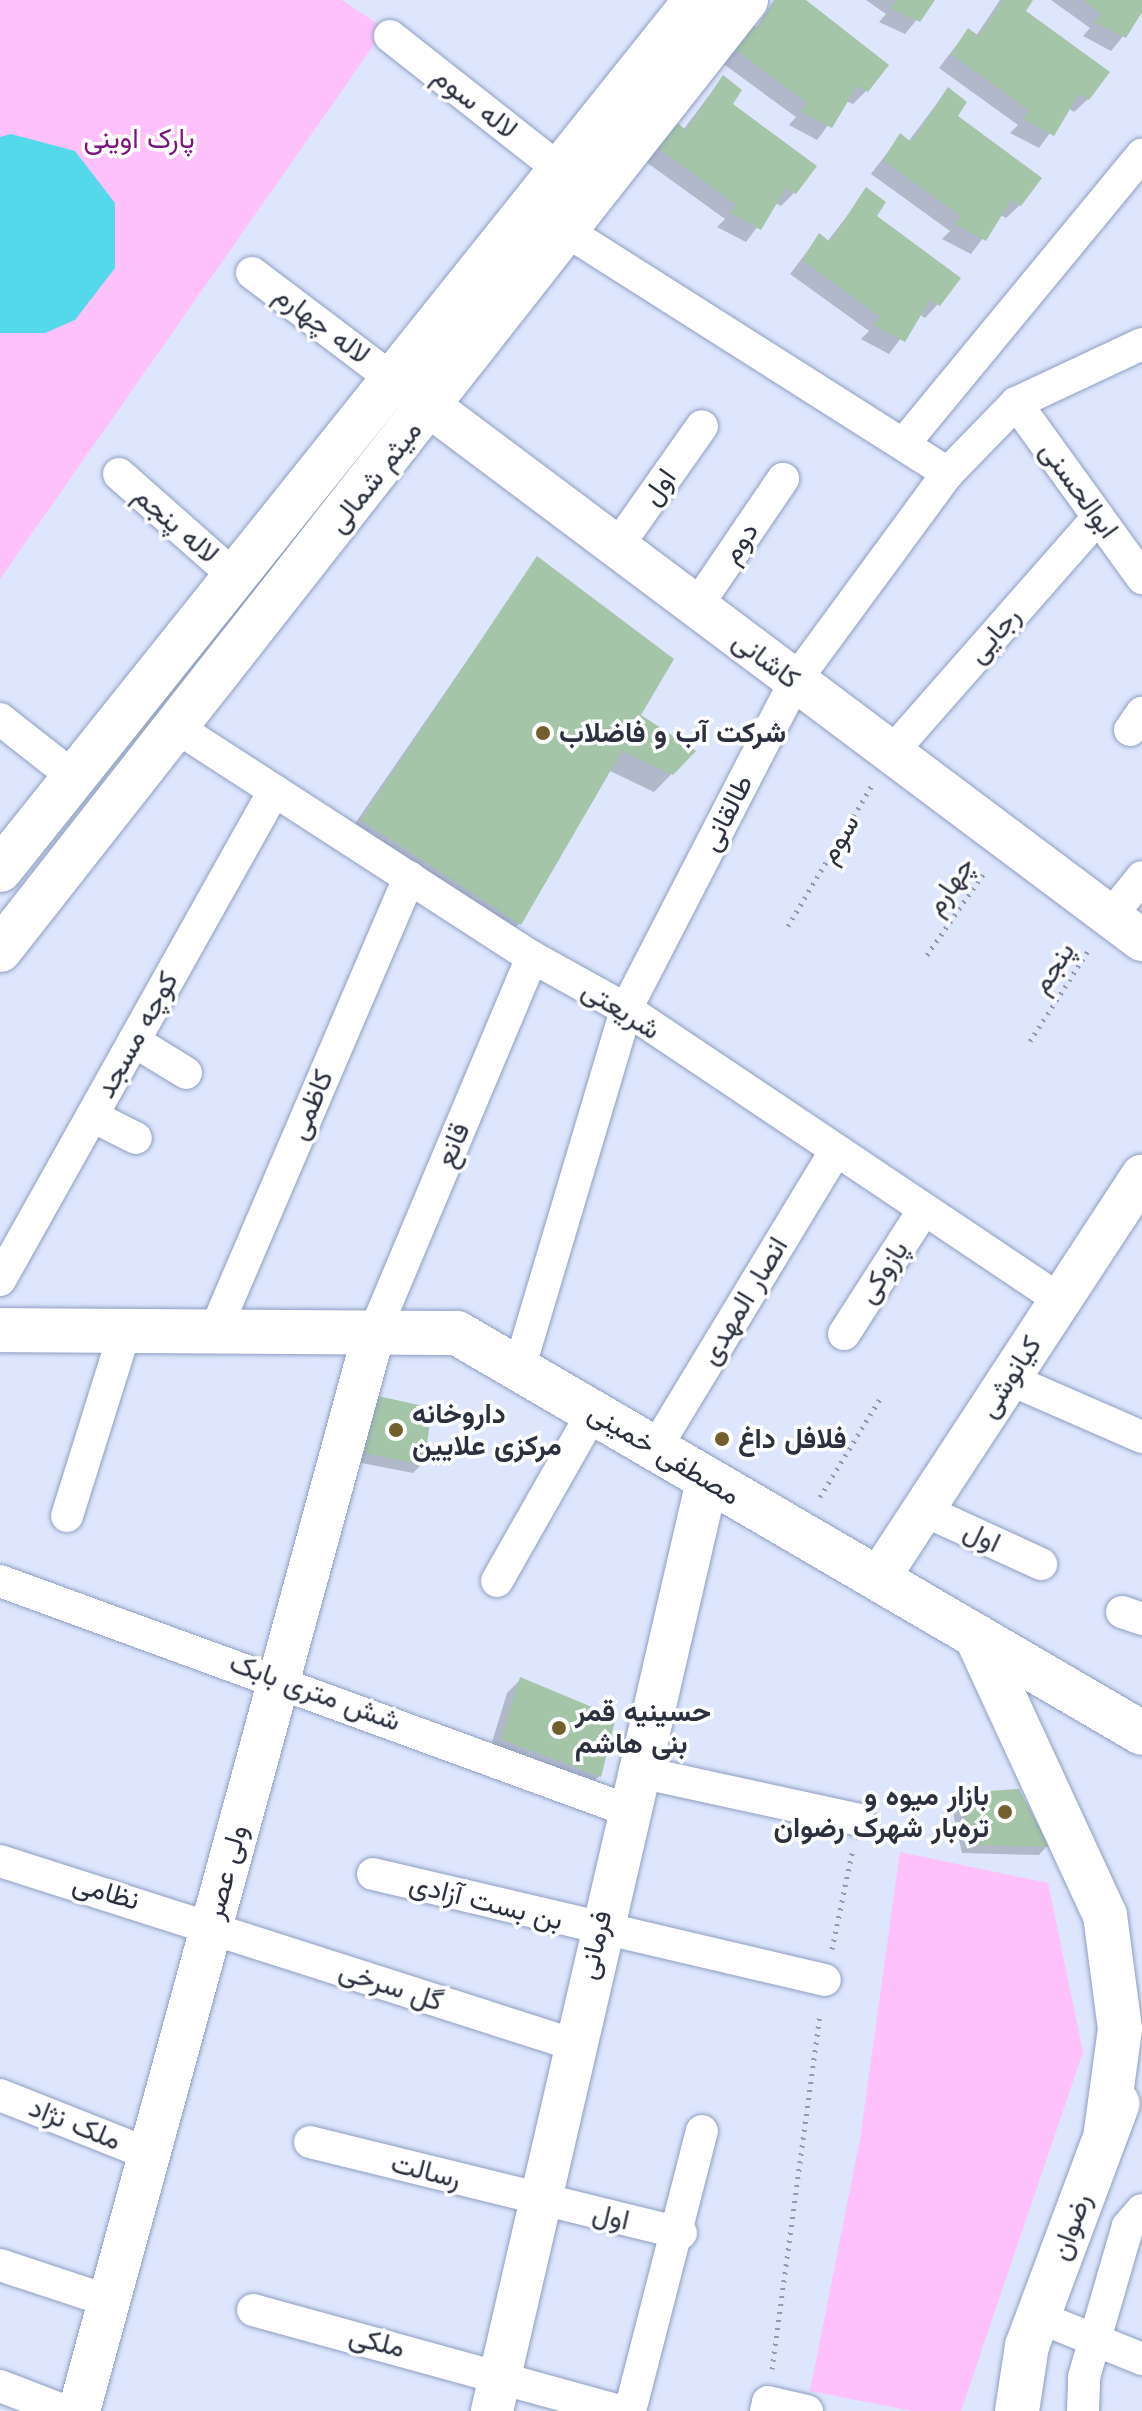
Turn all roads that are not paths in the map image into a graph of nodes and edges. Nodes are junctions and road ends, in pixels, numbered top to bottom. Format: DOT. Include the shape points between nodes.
graph roads {
  1 [pos="696,0"];
  2 [pos="746,0"];
  3 [pos="390,36"];
  4 [pos="1142,155"];
  5 [pos="560,170"];
  6 [pos="568,232"];
  7 [pos="252,273"];
  8 [pos="1142,344"];
  9 [pos="391,378"];
  10 [pos="1016,403"];
  11 [pos="430,407"];
  12 [pos="702,426"];
  13 [pos="906,441"];
  14 [pos="948,473"];
  15 [pos="119,474"];
  16 [pos="783,479"];
  17 [pos="1098,517"];
  18 [pos="616,548"];
  19 [pos="233,575"];
  20 [pos="1142,578"];
  21 [pos="696,607"];
  22 [pos="795,681"];
  23 [pos="0,719"];
  24 [pos="176,727"];
  25 [pos="891,753"];
  26 [pos="75,778"];
  27 [pos="274,791"];
  28 [pos="0,870"];
  29 [pos="409,877"];
  30 [pos="1142,877"];
  31 [pos="1126,929"];
  32 [pos="0,950"];
  33 [pos="532,957"];
  34 [pos="626,1009"];
  35 [pos="134,1041"];
  36 [pos="186,1073"];
  37 [pos="92,1116"];
  38 [pos="136,1138"];
  39 [pos="834,1153"];
  40 [pos="1135,1201"];
  41 [pos="923,1211"];
  42 [pos="0,1280"];
  43 [pos="1060,1300"];
  44 [pos="125,1331"];
  45 [pos="1,1333"];
  46 [pos="214,1333"];
  47 [pos="374,1333"];
  48 [pos="844,1334"];
  49 [pos="519,1369"];
  50 [pos="1009,1379"];
  51 [pos="593,1412"];
  52 [pos="1142,1437"];
  53 [pos="655,1449"];
  54 [pos="707,1481"];
  55 [pos="923,1510"];
  56 [pos="67,1516"];
  57 [pos="1041,1564"];
  58 [pos="878,1579"];
  59 [pos="0,1581"];
  60 [pos="497,1581"];
  61 [pos="976,1636"];
  62 [pos="279,1677"];
  63 [pos="1142,1733"];
  64 [pos="631,1790"];
  65 [pos="859,1820"];
  66 [pos="0,1861"];
  67 [pos="373,1874"];
  68 [pos="212,1923"];
  69 [pos="599,1929"];
  70 [pos="825,1980"];
  71 [pos="572,2044"];
  72 [pos="1142,2048"];
  73 [pos="0,2095"];
  74 [pos="1142,2097"];
  75 [pos="702,2131"];
  76 [pos="1106,2131"];
  77 [pos="310,2142"];
  78 [pos="149,2154"];
  79 [pos="541,2200"];
  80 [pos="1142,2210"];
  81 [pos="681,2233"];
  82 [pos="0,2265"];
  83 [pos="109,2301"];
  84 [pos="253,2310"];
  85 [pos="1038,2317"];
  86 [pos="1096,2342"];
  87 [pos="1142,2359"];
  88 [pos="0,2386"];
  89 [pos="496,2392"];
  90 [pos="767,2406"];
  91 [pos="65,2411"];
  92 [pos="79,2411"];
  93 [pos="619,2411"];
  94 [pos="630,2411"];
  95 [pos="807,2411"];
  96 [pos="1017,2411"];
  97 [pos="1083,2411"];
  1 -- 5 [label="main road, میثم شمالی"];
  2 -- 6 [label="main road, میثم شمالی"];
  3 -- 5 [label="street, لاله سوم"];
  4 -- 13 [label="street"];
  5 -- 9 [label="main road, میثم شمالی"];
  6 -- 11 [label="main road, میثم شمالی"];
  6 -- 13 [label="street"];
  7 -- 9 [label="street, لاله چهارم"];
  8 -- 10 [label="street, طالقانی"];
  9 -- 11 [label="street, کاشانی"];
  9 -- 19 [label="main road, میثم شمالی"];
  10 -- 14 [label="street, طالقانی"];
  10 -- 17 [label="street, ابوالحسنی"];
  11 -- 18 [label="street, کاشانی"];
  11 -- 24 [label="main road, میثم شمالی"];
  12 -- 18 [label="street, اول"];
  13 -- 14 [label="street"];
  14 -- 22 [label="street, طالقانی"];
  15 -- 19 [label="street, لاله پنجم"];
  16 -- 21 [label="street, دوم"];
  17 -- 20 [label="street, ابوالحسنی"];
  17 -- 25 [label="street, رجایی"];
  18 -- 21 [label="street, کاشانی"];
  19 -- 26 [label="main road, میثم شمالی"];
  21 -- 22 [label="street, کاشانی"];
  22 -- 25 [label="street, کاشانی"];
  22 -- 34 [label="street, طالقانی"];
  23 -- 26 [label="street"];
  24 -- 27 [label="street, شریعتی"];
  24 -- 32 [label="main road, میثم شمالی"];
  25 -- 31 [label="street, کاشانی"];
  26 -- 28 [label="main road, میثم شمالی"];
  27 -- 29 [label="street, شریعتی"];
  27 -- 35 [label="street, کوچه مسجد"];
  29 -- 33 [label="street, شریعتی"];
  29 -- 46 [label="street, کاظمی"];
  30 -- 31 [label="street"];
  33 -- 34 [label="street, شریعتی"];
  33 -- 47 [label="street, قانع"];
  34 -- 39 [label="street, شریعتی"];
  34 -- 49 [label="street, طالقانی"];
  35 -- 36 [label="street"];
  35 -- 37 [label="street, کوچه مسجد"];
  37 -- 38 [label="street"];
  37 -- 42 [label="street, کوچه مسجد"];
  39 -- 41 [label="street, شریعتی"];
  39 -- 53 [label="street, انصار المهدی"];
  40 -- 43 [label="street, کیانوشی"];
  41 -- 43 [label="street, شریعتی"];
  41 -- 48 [label="street, پازوکی"];
  43 -- 50 [label="street, کیانوشی"];
  44 -- 45 [label="main road, مصطفی خمینی"];
  44 -- 46 [label="main road, مصطفی خمینی"];
  44 -- 56 [label="street"];
  46 -- 47 [label="main road, مصطفی خمینی"];
  47 -- 49 [label="main road, مصطفی خمینی" via="457,1333"];
  47 -- 62 [label="street, ولی عصر"];
  49 -- 51 [label="main road, مصطفی خمینی"];
  50 -- 52 [label="street"];
  50 -- 55 [label="street, کیانوشی"];
  51 -- 53 [label="main road, مصطفی خمینی"];
  51 -- 60 [label="street"];
  53 -- 54 [label="main road, مصطفی خمینی"];
  54 -- 58 [label="main road, مصطفی خمینی"];
  54 -- 64 [label="street, فرمانی"];
  55 -- 57 [label="street, اول"];
  55 -- 58 [label="street, کیانوشی"];
  58 -- 61 [label="main road, مصطفی خمینی"];
  59 -- 62 [label="street, شش متری بابک"];
  61 -- 63 [label="main road, مصطفی خمینی"];
  61 -- 76 [label="main road" via="1105,1915 1120,2029"];
  62 -- 64 [label="street, شش متری بابک"];
  62 -- 68 [label="street, ولی عصر"];
  64 -- 65 [label="street, شش متری بابک"];
  64 -- 69 [label="street, فرمانی"];
  66 -- 68 [label="street, نظامی"];
  67 -- 69 [label="street, بن بست آزادی"];
  68 -- 71 [label="street, گل سرخی"];
  68 -- 78 [label="street, ولی عصر"];
  69 -- 70 [label="street, بن بست آزادی"];
  69 -- 71 [label="street, فرمانی"];
  71 -- 79 [label="street, فرمانی"];
  72 -- 76 [label="main road, رضوان"];
  73 -- 78 [label="street, ملک نژاد"];
  74 -- 76 [label="main road"];
  75 -- 81 [label="street"];
  76 -- 85 [label="main road, رضوان"];
  77 -- 79 [label="street, رسالت"];
  78 -- 83 [label="street, ولی عصر"];
  79 -- 81 [label="street, اول"];
  79 -- 89 [label="street, فرمانی"];
  80 -- 86 [label="street" via="1128,2226"];
  81 -- 94 [label="street"];
  82 -- 83 [label="street"];
  83 -- 92 [label="street, ولی عصر"];
  84 -- 89 [label="street, ملکی"];
  85 -- 86 [label="street"];
  85 -- 96 [label="main road, رضوان"];
  86 -- 87 [label="street"];
  86 -- 97 [label="street"];
  88 -- 91 [label="street"];
  89 -- 93 [label="street, ملکی"];
  90 -- 95 [label="street"];
}
